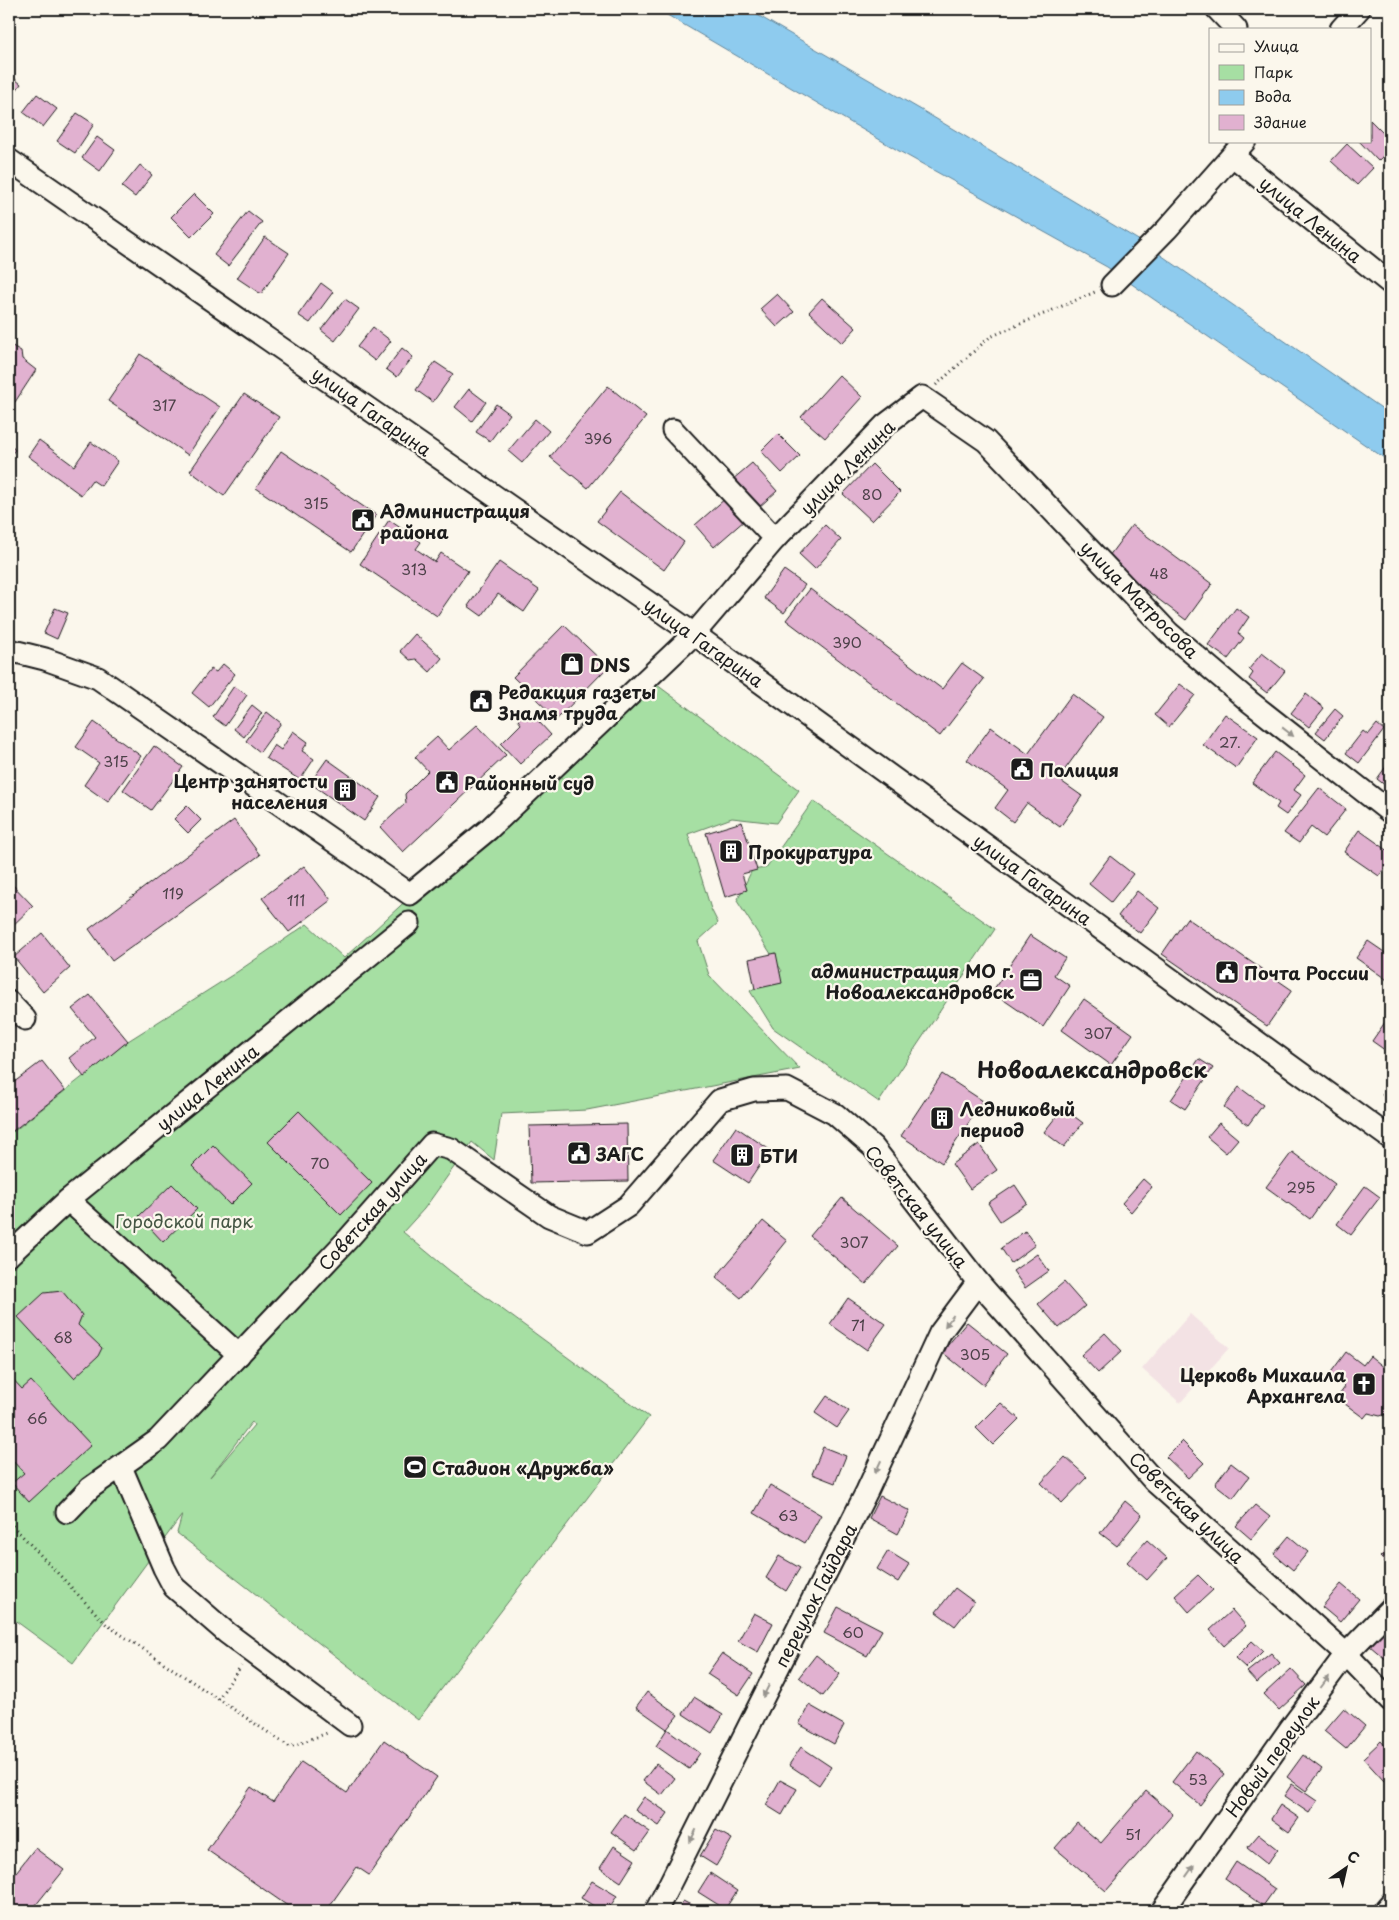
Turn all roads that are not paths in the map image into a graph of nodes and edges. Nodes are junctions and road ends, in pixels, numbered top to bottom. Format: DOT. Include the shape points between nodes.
graph roads {
  1 [pos="1217,9"];
  2 [pos="1359,9"];
  3 [pos="1235,28"];
  4 [pos="1342,28"];
  5 [pos="1239,148"];
  6 [pos="9,160"];
  7 [pos="1390,282"];
  8 [pos="1112,284"];
  9 [pos="922,397"];
  10 [pos="673,430"];
  11 [pos="775,539"];
  12 [pos="694,634"];
  13 [pos="9,650"];
  14 [pos="1390,812"];
  15 [pos="409,923"];
  16 [pos="9,1002"];
  17 [pos="25,1019"];
  18 [pos="1390,1138"];
  19 [pos="68,1200"];
  20 [pos="9,1254"];
  21 [pos="978,1282"];
  22 [pos="239,1355"];
  23 [pos="121,1467"];
  24 [pos="67,1512"];
  25 [pos="1390,1609"];
  26 [pos="1346,1654"];
  27 [pos="1390,1700"];
  28 [pos="350,1725"];
  29 [pos="1390,1904"];
  30 [pos="656,1911"];
  31 [pos="1162,1911"];
  32 [pos="1384,1911"];
  1 -- 3 [label="street"];
  2 -- 4 [label="street"];
  5 -- 7 [label="street, улица Ленина"];
  5 -- 8 [label="street, улица Ленина" via="1168,229"];
  6 -- 12 [label="street, улица Гагарина"];
  9 -- 11 [label="street, улица Ленина" via="885,426"];
  9 -- 14 [label="street, улица Матросова, one-way" via="986,441 1169,633 1250,702"];
  10 -- 11 [label="street"];
  11 -- 12 [label="street, улица Ленина"];
  12 -- 13 [label="street, улица Ленина" via="489,829 410,894 98,678 46,659"];
  12 -- 18 [label="street, улица Гагарина"];
  15 -- 19 [label="street, улица Ленина"];
  16 -- 17 [label="street"];
  19 -- 20 [label="street, улица Ленина"];
  19 -- 22 [label="street"];
  21 -- 22 [label="street, Советская улица" via="873,1147 835,1114 787,1089 754,1090 720,1100 628,1206 588,1232 549,1216 451,1149 432,1144"];
  21 -- 26 [label="street, Советская улица" via="1154,1481"];
  21 -- 30 [label="street, переулок Гайдара, one-way" via="940,1333 867,1491"];
  22 -- 23 [label="street, Советская улица" via="158,1440"];
  23 -- 24 [label="street, Советская улица" via="90,1488"];
  23 -- 28 [label="street" via="174,1587 227,1633"];
  25 -- 26 [label="street, Новый переулок"];
  26 -- 27 [label="street, Советская улица"];
  31 -- 26 [label="street, Новый переулок, one-way"];
  29 -- 32 [label="street"];
}
